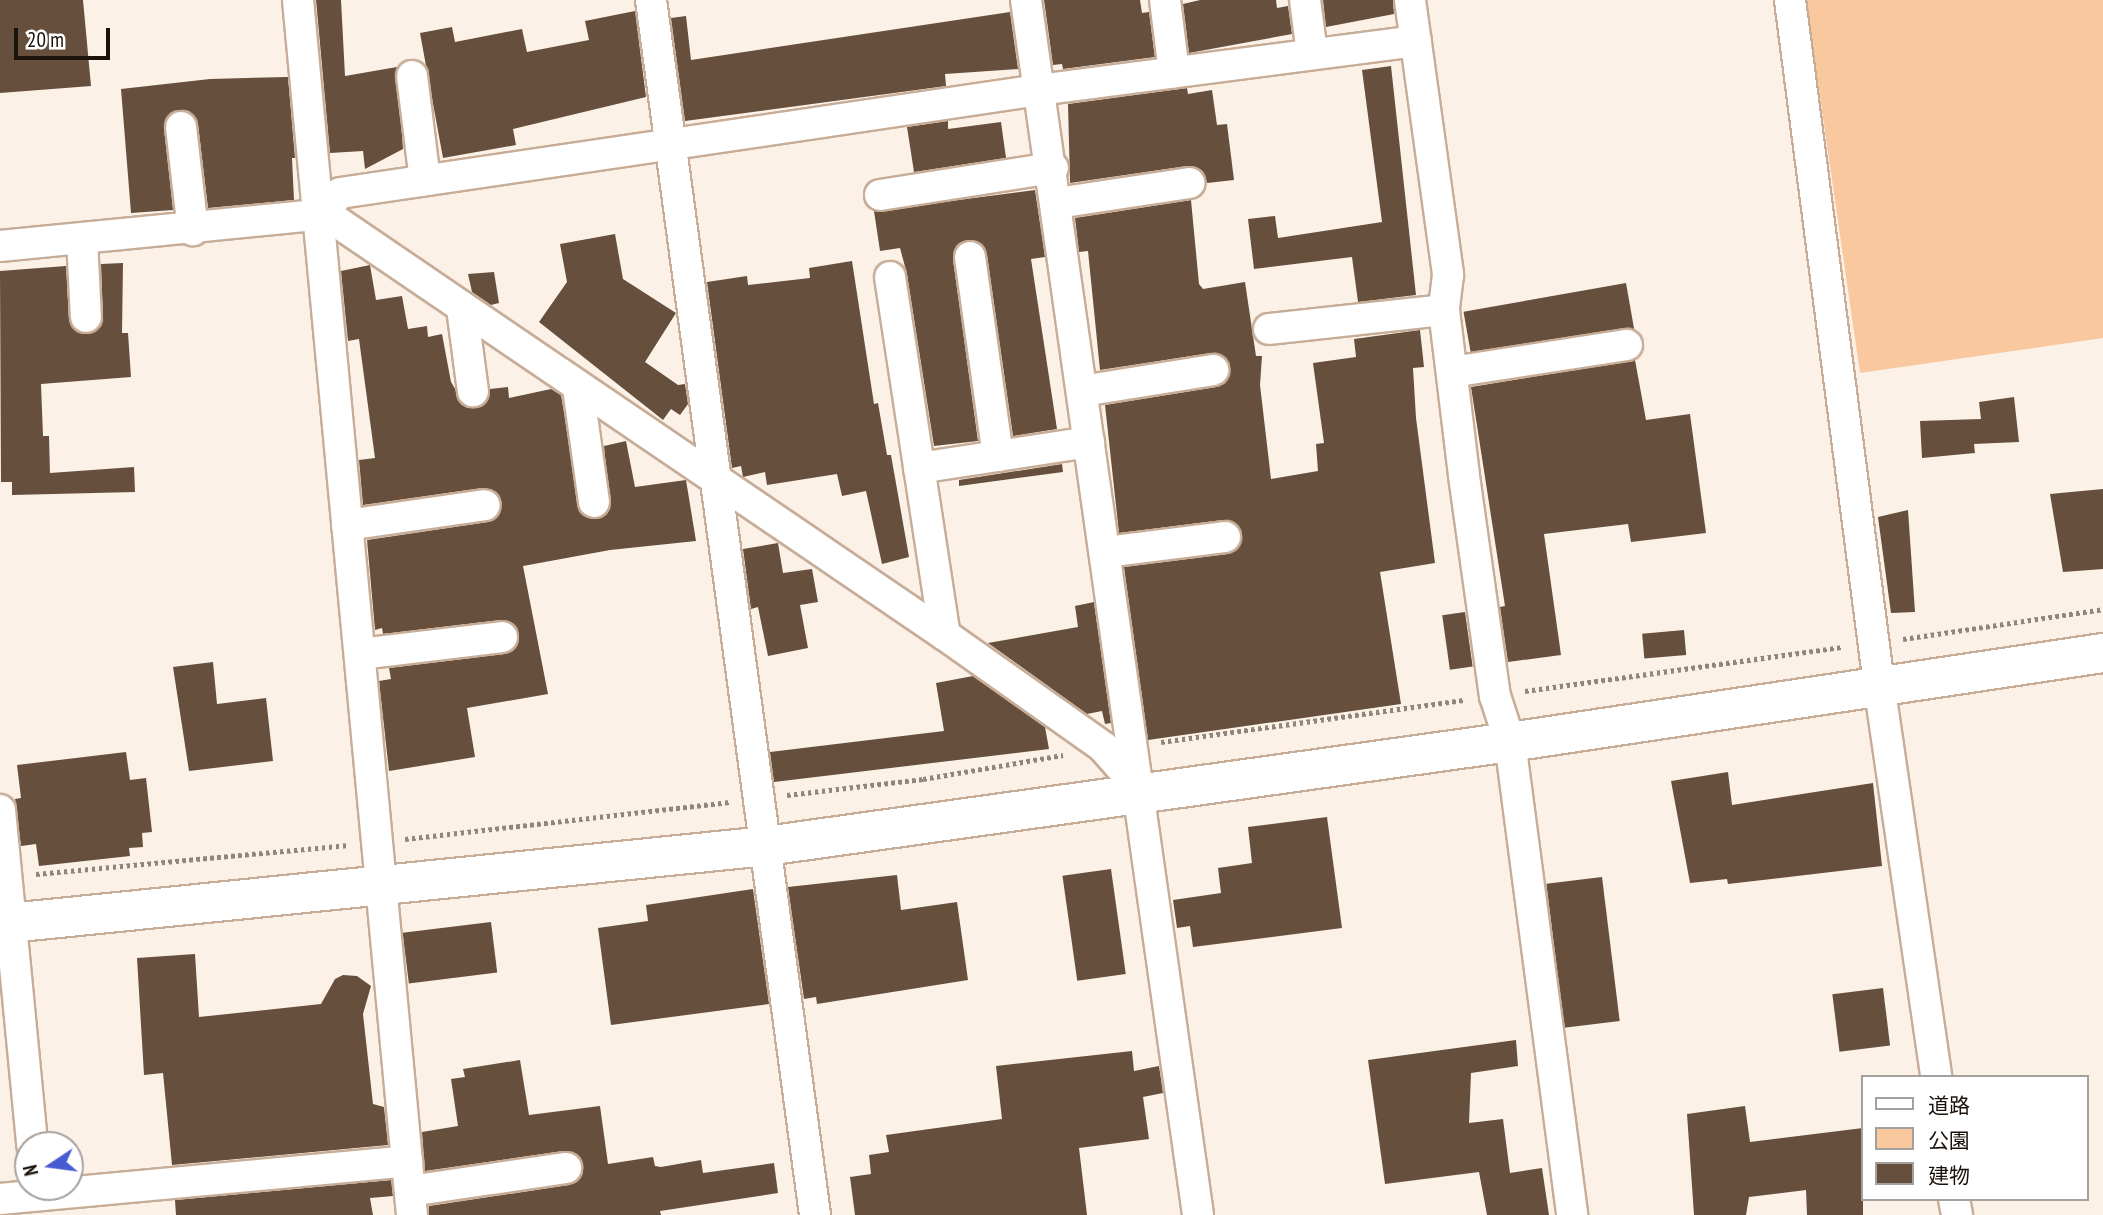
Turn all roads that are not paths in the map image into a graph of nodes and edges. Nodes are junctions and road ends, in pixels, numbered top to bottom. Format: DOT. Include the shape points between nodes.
graph roads {
  1 [pos="298,0"];
  2 [pos="651,0"];
  3 [pos="1026,0"];
  4 [pos="1165,0"];
  5 [pos="1305,0"];
  6 [pos="1410,0"];
  7 [pos="1790,0"];
  8 [pos="1416,41"];
  9 [pos="1312,53"];
  10 [pos="1174,72"];
  11 [pos="412,76"];
  12 [pos="1039,90"];
  13 [pos="181,127"];
  14 [pos="671,146"];
  15 [pos="1053,168"];
  16 [pos="425,180"];
  17 [pos="1190,183"];
  18 [pos="880,195"];
  19 [pos="1057,203"];
  20 [pos="319,215"];
  21 [pos="193,230"];
  22 [pos="82,239"];
  23 [pos="0,246"];
  24 [pos="970,257"];
  25 [pos="890,277"];
  26 [pos="462,309"];
  27 [pos="1444,310"];
  28 [pos="86,317"];
  29 [pos="1269,329"];
  30 [pos="1627,345"];
  31 [pos="1213,370"];
  32 [pos="1452,372"];
  33 [pos="578,388"];
  34 [pos="473,391"];
  35 [pos="1082,391"];
  36 [pos="1089,442"];
  37 [pos="998,456"];
  38 [pos="919,468"];
  39 [pos="713,480"];
  40 [pos="594,502"];
  41 [pos="485,505"];
  42 [pos="347,525"];
  43 [pos="1225,537"];
  44 [pos="1106,552"];
  45 [pos="945,635"];
  46 [pos="502,637"];
  47 [pos="2103,653"];
  48 [pos="360,654"];
  49 [pos="1879,684"];
  50 [pos="1510,742"];
  51 [pos="1141,790"];
  52 [pos="0,810"];
  53 [pos="766,846"];
  54 [pos="382,885"];
  55 [pos="5,923"];
  56 [pos="1936,1075"];
  57 [pos="30,1131"];
  58 [pos="407,1161"];
  59 [pos="566,1168"];
  60 [pos="84,1194"];
  61 [pos="411,1203"];
  62 [pos="816,1215"];
  63 [pos="1198,1215"];
  64 [pos="1572,1215"];
  1 -- 20 [label="street"];
  2 -- 14 [label="street"];
  3 -- 12 [label="street"];
  4 -- 10 [label="street"];
  5 -- 9 [label="street"];
  6 -- 8 [label="street"];
  7 -- 49 [label="street"];
  8 -- 9 [label="street"];
  8 -- 27 [label="street" via="1448,275"];
  9 -- 10 [label="street"];
  10 -- 12 [label="street"];
  11 -- 16 [label="street"];
  12 -- 14 [label="street"];
  12 -- 15 [label="street"];
  13 -- 21 [label="street"];
  14 -- 16 [label="street"];
  14 -- 39 [label="street"];
  15 -- 18 [label="street"];
  15 -- 19 [label="street"];
  16 -- 20 [label="street" via="340,193"];
  17 -- 19 [label="street"];
  19 -- 35 [label="street"];
  20 -- 21 [label="street"];
  20 -- 26 [label="street" via="333,219"];
  20 -- 42 [label="street"];
  21 -- 22 [label="street"];
  22 -- 23 [label="street"];
  22 -- 28 [label="street"];
  24 -- 37 [label="street"];
  25 -- 38 [label="street"];
  26 -- 33 [label="street"];
  26 -- 34 [label="street"];
  27 -- 29 [label="street"];
  27 -- 32 [label="street"];
  30 -- 32 [label="street"];
  31 -- 35 [label="street"];
  32 -- 50 [label="street" via="1495,696"];
  33 -- 39 [label="street"];
  33 -- 40 [label="street"];
  35 -- 36 [label="street"];
  36 -- 37 [label="street"];
  36 -- 44 [label="street"];
  37 -- 38 [label="street"];
  38 -- 45 [label="street"];
  39 -- 45 [label="street"];
  39 -- 53 [label="street"];
  41 -- 42 [label="street"];
  42 -- 48 [label="street"];
  43 -- 44 [label="street"];
  44 -- 51 [label="street"];
  45 -- 51 [label="street" via="1105,749"];
  46 -- 48 [label="street"];
  47 -- 49 [label="street"];
  48 -- 54 [label="street"];
  49 -- 50 [label="street"];
  49 -- 56 [label="street"];
  50 -- 51 [label="street"];
  50 -- 64 [label="street"];
  51 -- 53 [label="street"];
  51 -- 63 [label="street"];
  52 -- 55 [label="street"];
  53 -- 54 [label="street"];
  53 -- 62 [label="street"];
  54 -- 55 [label="street"];
  54 -- 58 [label="street"];
  55 -- 57 [label="street"];
  58 -- 60 [label="street"];
  58 -- 61 [label="street"];
  59 -- 61 [label="street"];
}
